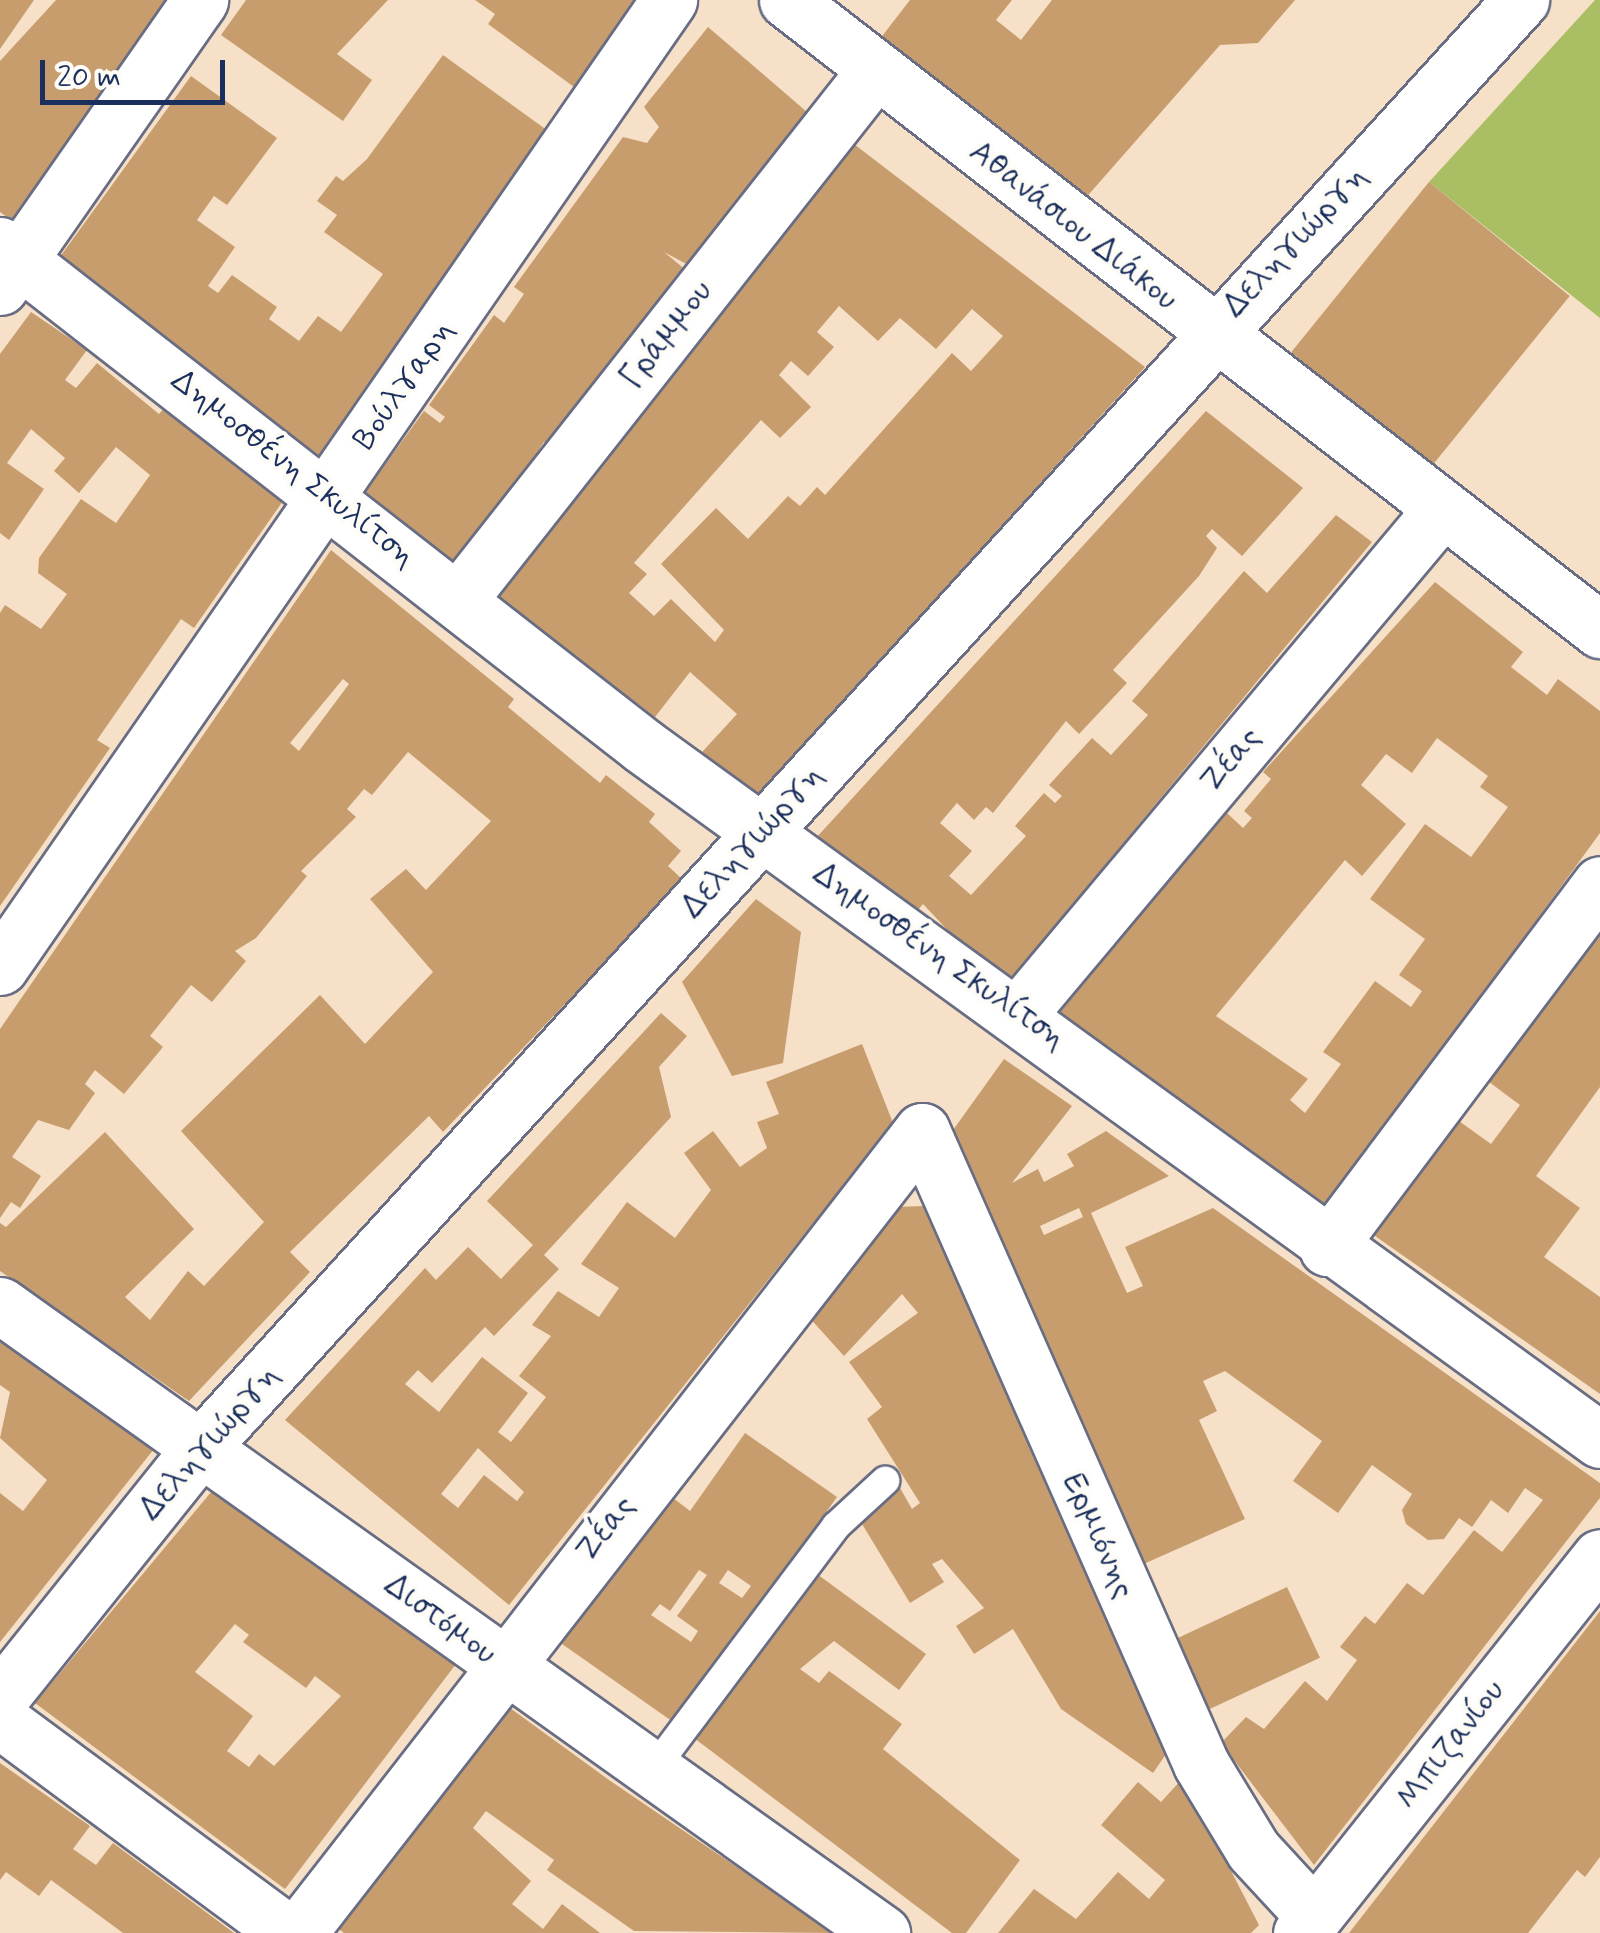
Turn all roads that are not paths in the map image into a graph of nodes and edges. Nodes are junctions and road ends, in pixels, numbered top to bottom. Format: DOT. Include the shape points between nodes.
graph roads {
  1 [pos="200,0"];
  2 [pos="669,0"];
  3 [pos="787,0"];
  4 [pos="1521,0"];
  5 [pos="875,71"];
  6 [pos="7,263"];
  7 [pos="1212,333"];
  8 [pos="328,494"];
  9 [pos="1442,509"];
  10 [pos="459,599"];
  11 [pos="1600,630"];
  12 [pos="763,831"];
  13 [pos="1600,884"];
  14 [pos="0,966"];
  15 [pos="1020,1012"];
  16 [pos="922,1131"];
  17 [pos="1326,1248"];
  18 [pos="0,1305"];
  19 [pos="1600,1440"];
  20 [pos="201,1447"];
  21 [pos="884,1481"];
  22 [pos="1600,1556"];
  23 [pos="502,1665"];
  24 [pos="0,1698"];
  25 [pos="0,1720"];
  26 [pos="653,1770"];
  27 [pos="1308,1925"];
  28 [pos="288,1933"];
  29 [pos="298,1933"];
  30 [pos="882,1933"];
  1 -- 6 [label="street"];
  2 -- 8 [label="street, Βούλγαρη"];
  3 -- 5 [label="street, Αθανάσιου Διάκου"];
  4 -- 7 [label="street, Δεληγιώργη"];
  5 -- 7 [label="street, Αθανάσιου Διάκου"];
  5 -- 10 [label="street, Γράμμου"];
  6 -- 8 [label="street, Δημοσθένη Σκυλίτση"];
  7 -- 9 [label="street, Αθανάσιου Διάκου"];
  7 -- 12 [label="street, Δεληγιώργη"];
  8 -- 10 [label="street, Δημοσθένη Σκυλίτση"];
  8 -- 14 [label="street, Βούλγαρη"];
  9 -- 11 [label="street, Αθανάσιου Διάκου"];
  9 -- 15 [label="street, Ζέας"];
  10 -- 12 [label="street, Δημοσθένη Σκυλίτση"];
  12 -- 15 [label="street, Δημοσθένη Σκυλίτση"];
  12 -- 20 [label="street, Δεληγιώργη"];
  13 -- 17 [label="street"];
  15 -- 17 [label="street, Δημοσθένη Σκυλίτση"];
  16 -- 23 [label="street, Ζέας"];
  16 -- 27 [label="street, Ερμιόνης" via="1201,1764"];
  17 -- 19 [label="street, Δημοσθένη Σκυλίτση"];
  18 -- 20 [label="street, Διστόμου"];
  20 -- 23 [label="street, Διστόμου"];
  20 -- 24 [label="street, Δεληγιώργη"];
  21 -- 26 [label="lane" via="836,1526"];
  22 -- 27 [label="street, Μπιζανίου"];
  23 -- 26 [label="street, Διστόμου"];
  23 -- 29 [label="street, Ζέας"];
  25 -- 28 [label="street"];
  26 -- 30 [label="street, Διστόμου"];
}
